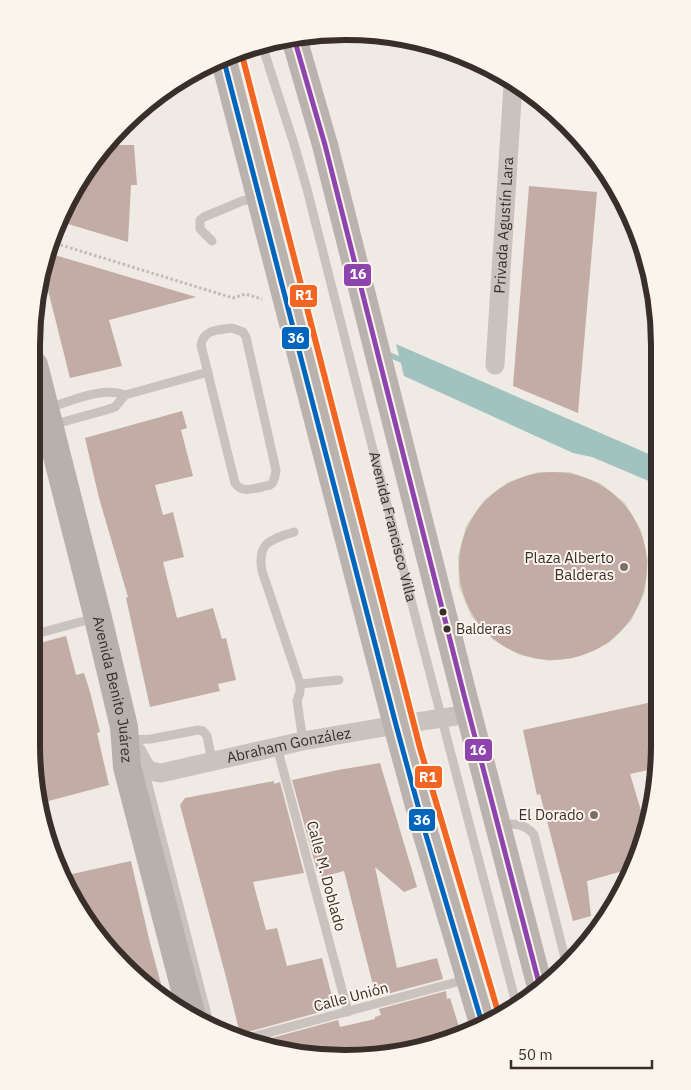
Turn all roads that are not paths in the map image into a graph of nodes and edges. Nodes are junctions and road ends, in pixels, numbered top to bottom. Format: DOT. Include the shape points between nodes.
graph roads {
  1 [pos="296,45"];
  2 [pos="264,51"];
  3 [pos="225,65"];
  4 [pos="514,90"];
  5 [pos="317,151"];
  6 [pos="260,197"];
  7 [pos="212,241"];
  8 [pos="494,365"];
  9 [pos="208,372"];
  10 [pos="40,392"];
  11 [pos="125,395"];
  12 [pos="46,418"];
  13 [pos="294,532"];
  14 [pos="420,561"];
  15 [pos="98,618"];
  16 [pos="40,633"];
  17 [pos="445,658"];
  18 [pos="339,680"];
  19 [pos="300,684"];
  20 [pos="457,712"];
  21 [pos="396,725"];
  22 [pos="125,740"];
  23 [pos="303,741"];
  24 [pos="277,747"];
  25 [pos="212,761"];
  26 [pos="144,766"];
  27 [pos="473,768"];
  28 [pos="499,825"];
  29 [pos="565,958"];
  30 [pos="468,979"];
  31 [pos="538,981"];
  32 [pos="515,999"];
  33 [pos="189,1007"];
  34 [pos="348,1012"];
  35 [pos="209,1017"];
  36 [pos="480,1018"];
  37 [pos="255,1036"];
  1 -- 20 [label="main road, Avenida Francisco Villa" via="384,375"];
  2 -- 20 [label="lane, Avenida Francisco Villa" via="294,144"];
  3 -- 6 [label="main road"];
  4 -- 8 [label="street, Privada Agustín Lara"];
  5 -- 14 [label="lane, Avenida Francisco Villa"];
  6 -- 7 [label="lane" via="200,220 200,229"];
  6 -- 21 [label="main road" via="274,295 294,335"];
  9 -- 9 [label="lane" via="201,345 205,335 232,328 243,332 276,470 270,485 243,490 235,483"];
  9 -- 11 [label="lane"];
  10 -- 12 [label="main road, Avenida Benito Juárez"];
  11 -- 12 [label="lane" via="100,393"];
  11 -- 12 [label="lane" via="114,407 106,410"];
  12 -- 15 [label="main road, Avenida Benito Juárez"];
  13 -- 19 [label="lane" via="271,540 263,548 260,558"];
  15 -- 16 [label="lane"];
  15 -- 22 [label="main road, Avenida Benito Juárez"];
  17 -- 20 [label="lane, Avenida Francisco Villa"];
  18 -- 19 [label="lane"];
  19 -- 23 [label="lane" via="297,701"];
  20 -- 21 [label="street, Abraham González"];
  20 -- 27 [label="lane, Avenida Francisco Villa"];
  20 -- 28 [label="main road, Avenida Francisco Villa"];
  20 -- 32 [label="lane, Avenida Francisco Villa"];
  21 -- 23 [label="street, Abraham González"];
  21 -- 30 [label="main road"];
  22 -- 25 [label="lane" via="203,731"];
  22 -- 26 [label="street" via="137,752"];
  22 -- 33 [label="main road, Avenida Benito Juárez" via="127,767"];
  23 -- 24 [label="street, Abraham González"];
  24 -- 25 [label="street, Abraham González"];
  24 -- 34 [label="lane, Calle M. Doblado"];
  25 -- 26 [label="street, Abraham González" via="161,773"];
  26 -- 35 [label="lane"];
  28 -- 29 [label="lane" via="512,823 528,827 534,835"];
  28 -- 31 [label="main road, Avenida Francisco Villa"];
  30 -- 34 [label="lane, Calle Unión"];
  30 -- 36 [label="main road"];
  34 -- 37 [label="lane, Calle Unión"];
}
